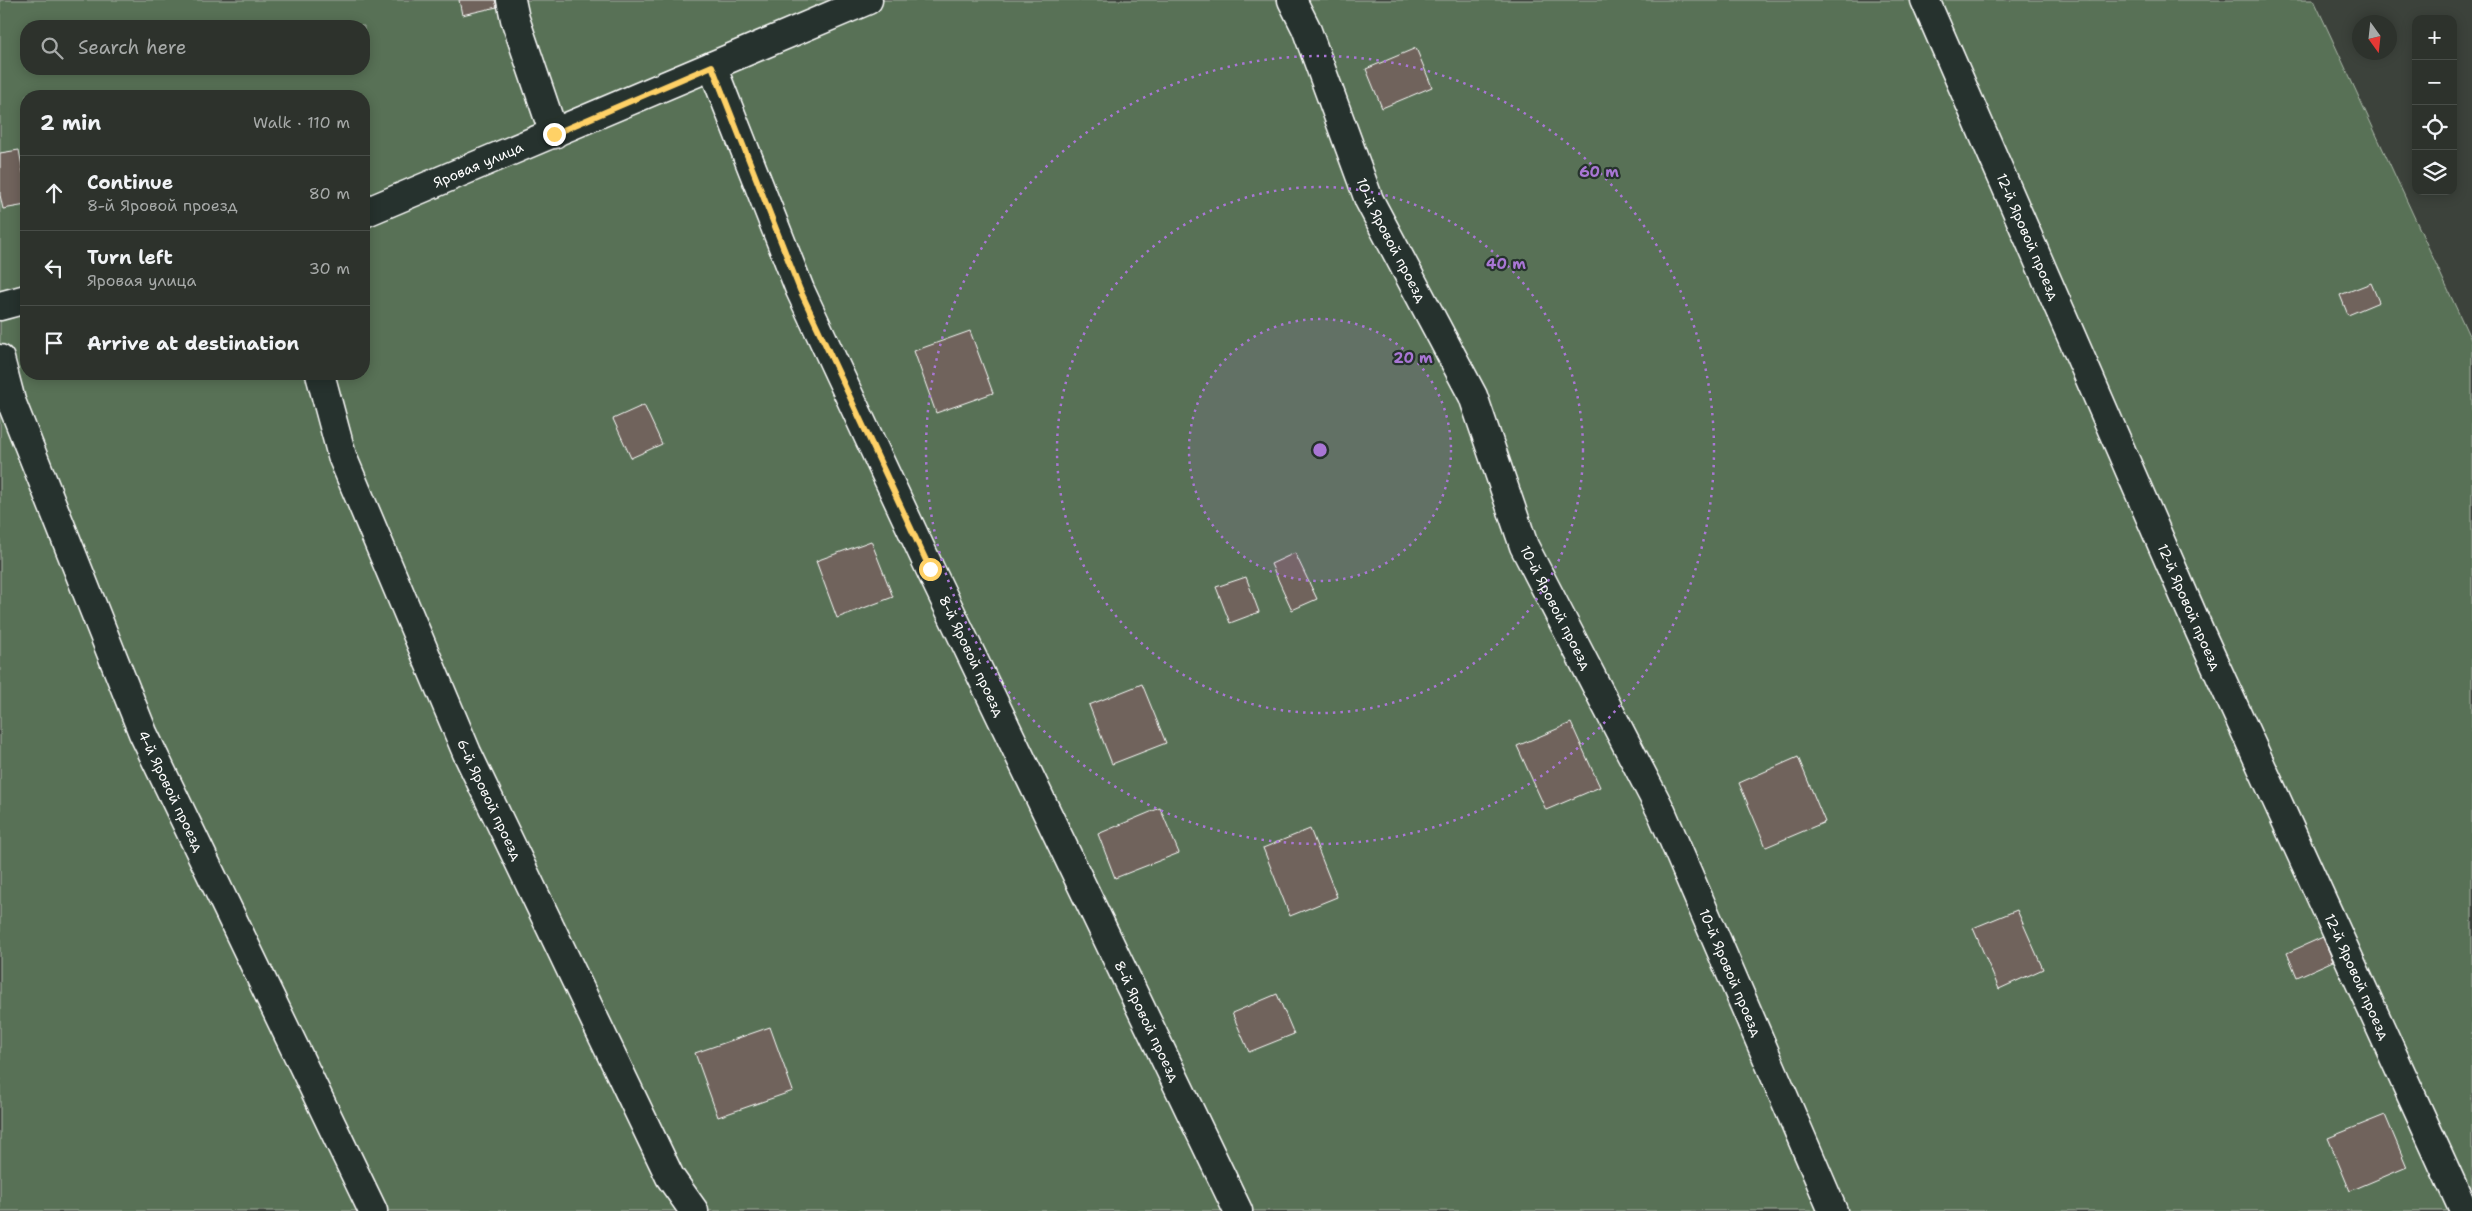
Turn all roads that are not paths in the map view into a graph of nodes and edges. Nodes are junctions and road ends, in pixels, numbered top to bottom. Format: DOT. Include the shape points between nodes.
graph roads {
  1 [pos="511,0"];
  2 [pos="868,0"];
  3 [pos="1292,0"];
  4 [pos="1925,0"];
  5 [pos="712,66"];
  6 [pos="554,134"];
  7 [pos="370,211"];
  8 [pos="20,301"];
  9 [pos="0,306"];
  10 [pos="0,359"];
  11 [pos="322,380"];
  12 [pos="373,1211"];
  13 [pos="694,1211"];
  14 [pos="1238,1211"];
  15 [pos="1833,1211"];
  16 [pos="2464,1211"];
  1 -- 6 [label="street"];
  2 -- 5 [label="street, Яровая улица"];
  3 -- 15 [label="street, 10-й Яровой проезд" via="1306,28 1369,200 1473,396 1524,546 1661,810"];
  4 -- 16 [label="street, 12-й Яровой проезд" via="2200,632"];
  5 -- 6 [label="street, Яровая улица"];
  5 -- 14 [label="street, 8-й Яровой проезд" via="800,290"];
  6 -- 7 [label="street, Яровая улица"];
  8 -- 9 [label="street"];
  10 -- 12 [label="street, 4-й Яровой проезд" via="11,401 143,733"];
  11 -- 13 [label="street, 6-й Яровой проезд" via="342,456 467,753 670,1177"];
}
